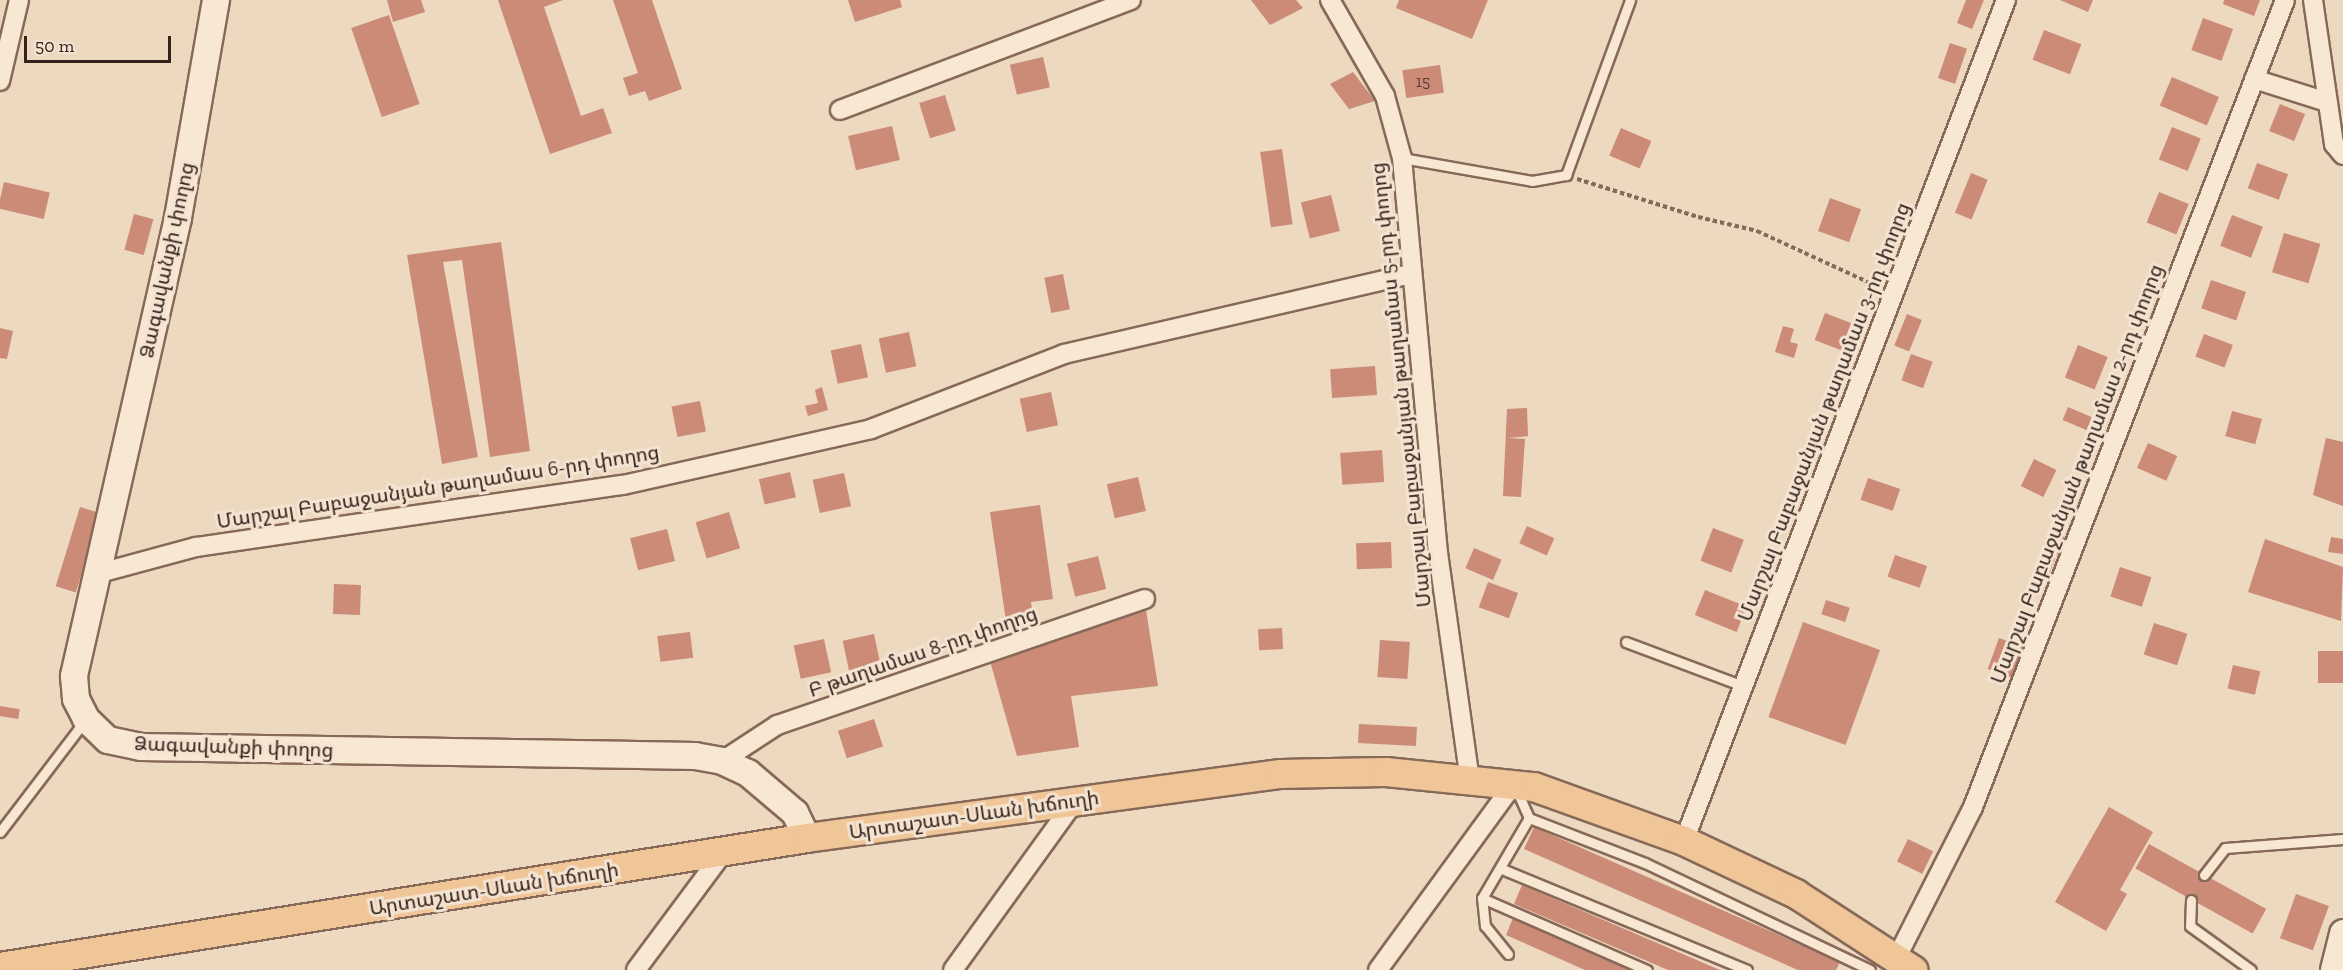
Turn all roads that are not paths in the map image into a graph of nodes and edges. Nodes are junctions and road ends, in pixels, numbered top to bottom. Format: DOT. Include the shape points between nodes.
graph roads {
  1 [pos="19,0"];
  2 [pos="216,0"];
  3 [pos="1131,0"];
  4 [pos="1330,0"];
  5 [pos="1630,0"];
  6 [pos="2006,0"];
  7 [pos="2285,0"];
  8 [pos="2313,0"];
  9 [pos="2254,79"];
  10 [pos="0,81"];
  11 [pos="2327,102"];
  12 [pos="840,110"];
  13 [pos="2343,155"];
  14 [pos="1402,158"];
  15 [pos="1410,274"];
  16 [pos="96,574"];
  17 [pos="1145,599"];
  18 [pos="1626,642"];
  19 [pos="1743,686"];
  20 [pos="86,719"];
  21 [pos="722,761"];
  22 [pos="1470,780"];
  23 [pos="1513,785"];
  24 [pos="1075,801"];
  25 [pos="1529,818"];
  26 [pos="0,832"];
  27 [pos="807,838"];
  28 [pos="2343,839"];
  29 [pos="1683,841"];
  30 [pos="723,853"];
  31 [pos="1502,869"];
  32 [pos="2204,875"];
  33 [pos="1482,898"];
  34 [pos="2191,900"];
  35 [pos="2343,933"];
  36 [pos="1508,954"];
  37 [pos="1905,963"];
  38 [pos="0,967"];
  39 [pos="636,970"];
  40 [pos="953,970"];
  41 [pos="1378,970"];
  42 [pos="1647,970"];
  43 [pos="1747,970"];
  44 [pos="1870,970"];
  45 [pos="2251,970"];
  46 [pos="2334,970"];
  1 -- 10 [label="street"];
  2 -- 16 [label="street, Ձագավանքի փողոց" via="178,218"];
  3 -- 12 [label="street"];
  4 -- 14 [label="street, Մարշալ Բաբաջանյան թաղամաս 5-րդ փողոց" via="1385,96"];
  5 -- 14 [label="lane" via="1566,175 1532,181"];
  6 -- 19 [label="street, Մարշալ Բաբաջանյան թաղամաս 3-րդ փողոց"];
  7 -- 9 [label="street, Մարշալ Բաբաջանյան թաղամաս 2-րդ փողոց"];
  8 -- 11 [label="street"];
  9 -- 11 [label="street"];
  9 -- 37 [label="street, Մարշալ Բաբաջանյան թաղամաս 2-րդ փողոց" via="1972,807"];
  11 -- 13 [label="street" via="2334,144"];
  14 -- 15 [label="street, Մարշալ Բաբաջանյան թաղամաս 5-րդ փողոց"];
  15 -- 16 [label="street, Մարշալ Բաբաջանյան թաղամաս 6-րդ փողոց" via="1064,354 871,429 623,485 196,547"];
  15 -- 22 [label="street, Մարշալ Բաբաջանյան թաղամաս 5-րդ փողոց" via="1438,553"];
  16 -- 20 [label="street, Ձագավանքի փողոց" via="74,676 76,699"];
  17 -- 21 [label="street, Բ թաղամաս 8-րդ փողոց" via="777,725"];
  18 -- 19 [label="lane"];
  19 -- 29 [label="street, Մարշալ Բաբաջանյան թաղամաս 3-րդ փողոց"];
  20 -- 21 [label="street, Ձագավանքի փողոց" via="108,740 141,747 695,756"];
  20 -- 26 [label="lane"];
  21 -- 27 [label="street, Ձագավանքի փողոց" via="748,773 779,796 795,813"];
  22 -- 23 [label="main road, Արտաշատ-Սևան խճուղի"];
  22 -- 24 [label="main road, Արտաշատ-Սևան խճուղի" via="1386,772 1281,774"];
  23 -- 25 [label="lane"];
  23 -- 29 [label="main road, Արտաշատ-Սևան խճուղի" via="1534,787"];
  23 -- 41 [label="street"];
  24 -- 27 [label="main road, Արտաշատ-Սևան խճուղի"];
  24 -- 40 [label="street"];
  25 -- 31 [label="lane"];
  25 -- 44 [label="lane" via="1645,863"];
  27 -- 30 [label="main road, Արտաշատ-Սևան խճուղի"];
  28 -- 32 [label="lane" via="2225,848"];
  29 -- 37 [label="main road, Արտաշատ-Սևան խճուղի" via="1796,894"];
  30 -- 38 [label="main road, Արտաշատ-Սևան խճուղի"];
  30 -- 39 [label="street"];
  31 -- 33 [label="lane"];
  31 -- 43 [label="lane"];
  33 -- 36 [label="lane" via="1485,926"];
  33 -- 42 [label="lane"];
  34 -- 45 [label="lane" via="2190,926"];
  35 -- 46 [label="street"];
  37 -- 44 [label="lane"];
}
